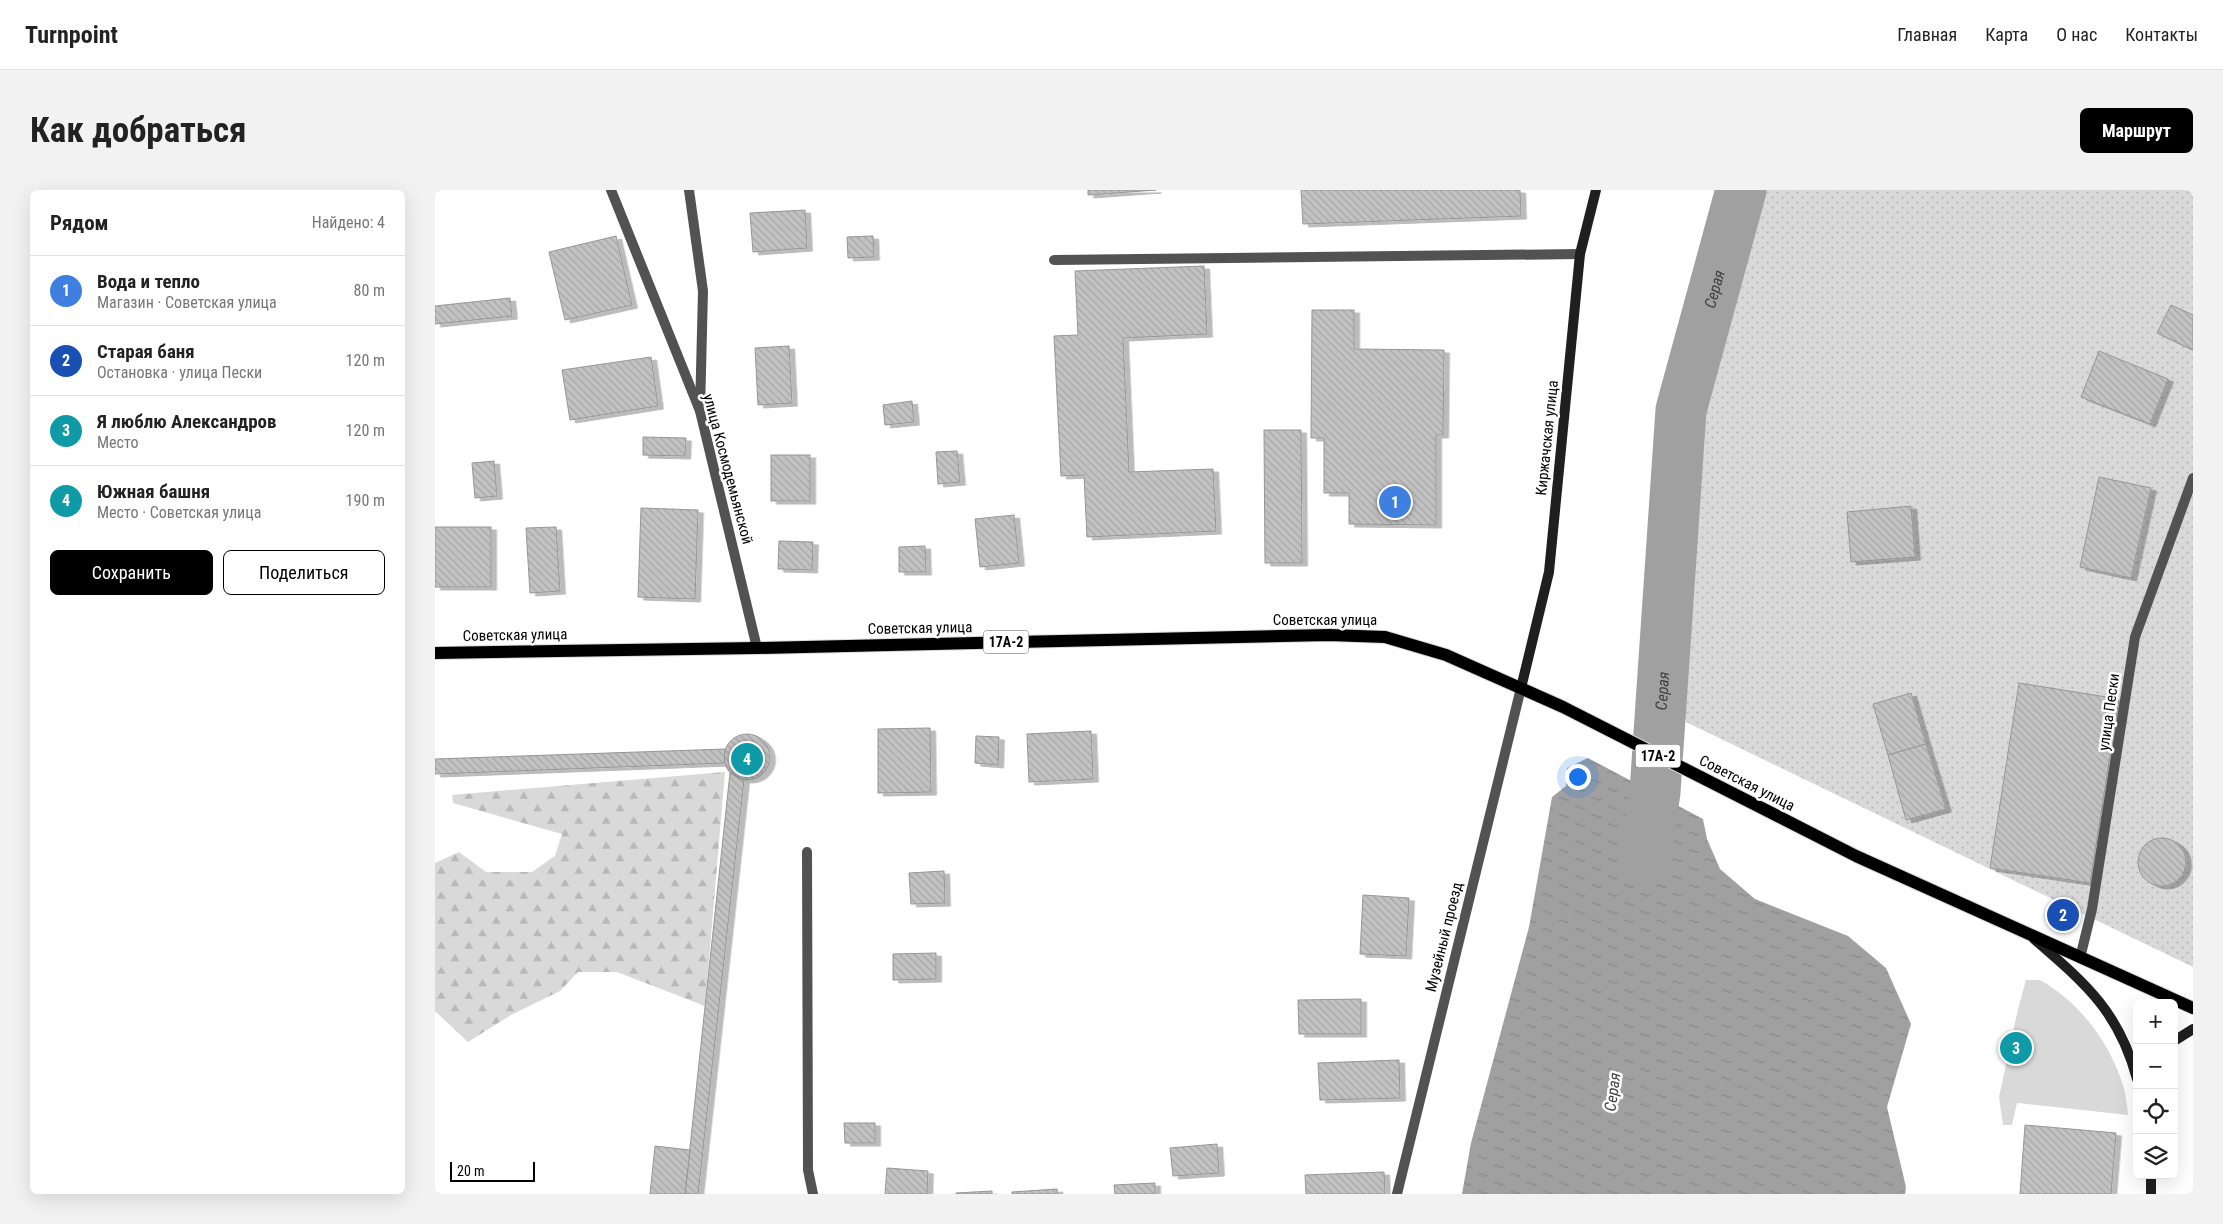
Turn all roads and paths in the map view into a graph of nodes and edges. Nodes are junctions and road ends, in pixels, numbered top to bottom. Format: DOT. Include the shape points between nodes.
graph roads {
  1 [pos="611,190"];
  2 [pos="689,190"];
  3 [pos="1596,190"];
  4 [pos="1580,254"];
  5 [pos="1054,260"];
  6 [pos="700,412"];
  7 [pos="2193,478"];
  8 [pos="757,648"];
  9 [pos="435,653"];
  10 [pos="1521,688"];
  11 [pos="807,852"];
  12 [pos="2030,935"];
  13 [pos="2080,958"];
  14 [pos="2193,1008"];
  15 [pos="2193,1029"];
  16 [pos="2178,1039"];
  17 [pos="2133,1069"];
  18 [pos="2151,1179"];
  19 [pos="813,1194"];
  20 [pos="1397,1194"];
  21 [pos="2151,1194"];
  1 -- 6 [label="street, улица Космодемьянской"];
  2 -- 6 [label="street" via="703,291"];
  3 -- 4 [label="street, Киржачская улица"];
  4 -- 5 [label="street"];
  4 -- 10 [label="street, Киржачская улица" via="1549,572"];
  6 -- 8 [label="street, улица Космодемьянской"];
  7 -- 13 [label="street, улица Пески" via="2135,637 2092,909"];
  8 -- 9 [label="main road, Советская улица / 17А-2"];
  8 -- 10 [label="main road, Советская улица / 17А-2" via="1329,635 1385,637 1446,655"];
  10 -- 12 [label="main road, Советская улица / 17А-2" via="1856,856"];
  10 -- 20 [label="street, Музейный проезд"];
  11 -- 19 [label="street" via="809,1170"];
  12 -- 13 [label="main road, Советская улица / 17А-2"];
  12 -- 17 [label="street" via="2085,983 2116,1024"];
  13 -- 14 [label="main road, Советская улица / 17А-2"];
  15 -- 16 [label="street"];
  18 -- 21 [label="street"];
}
